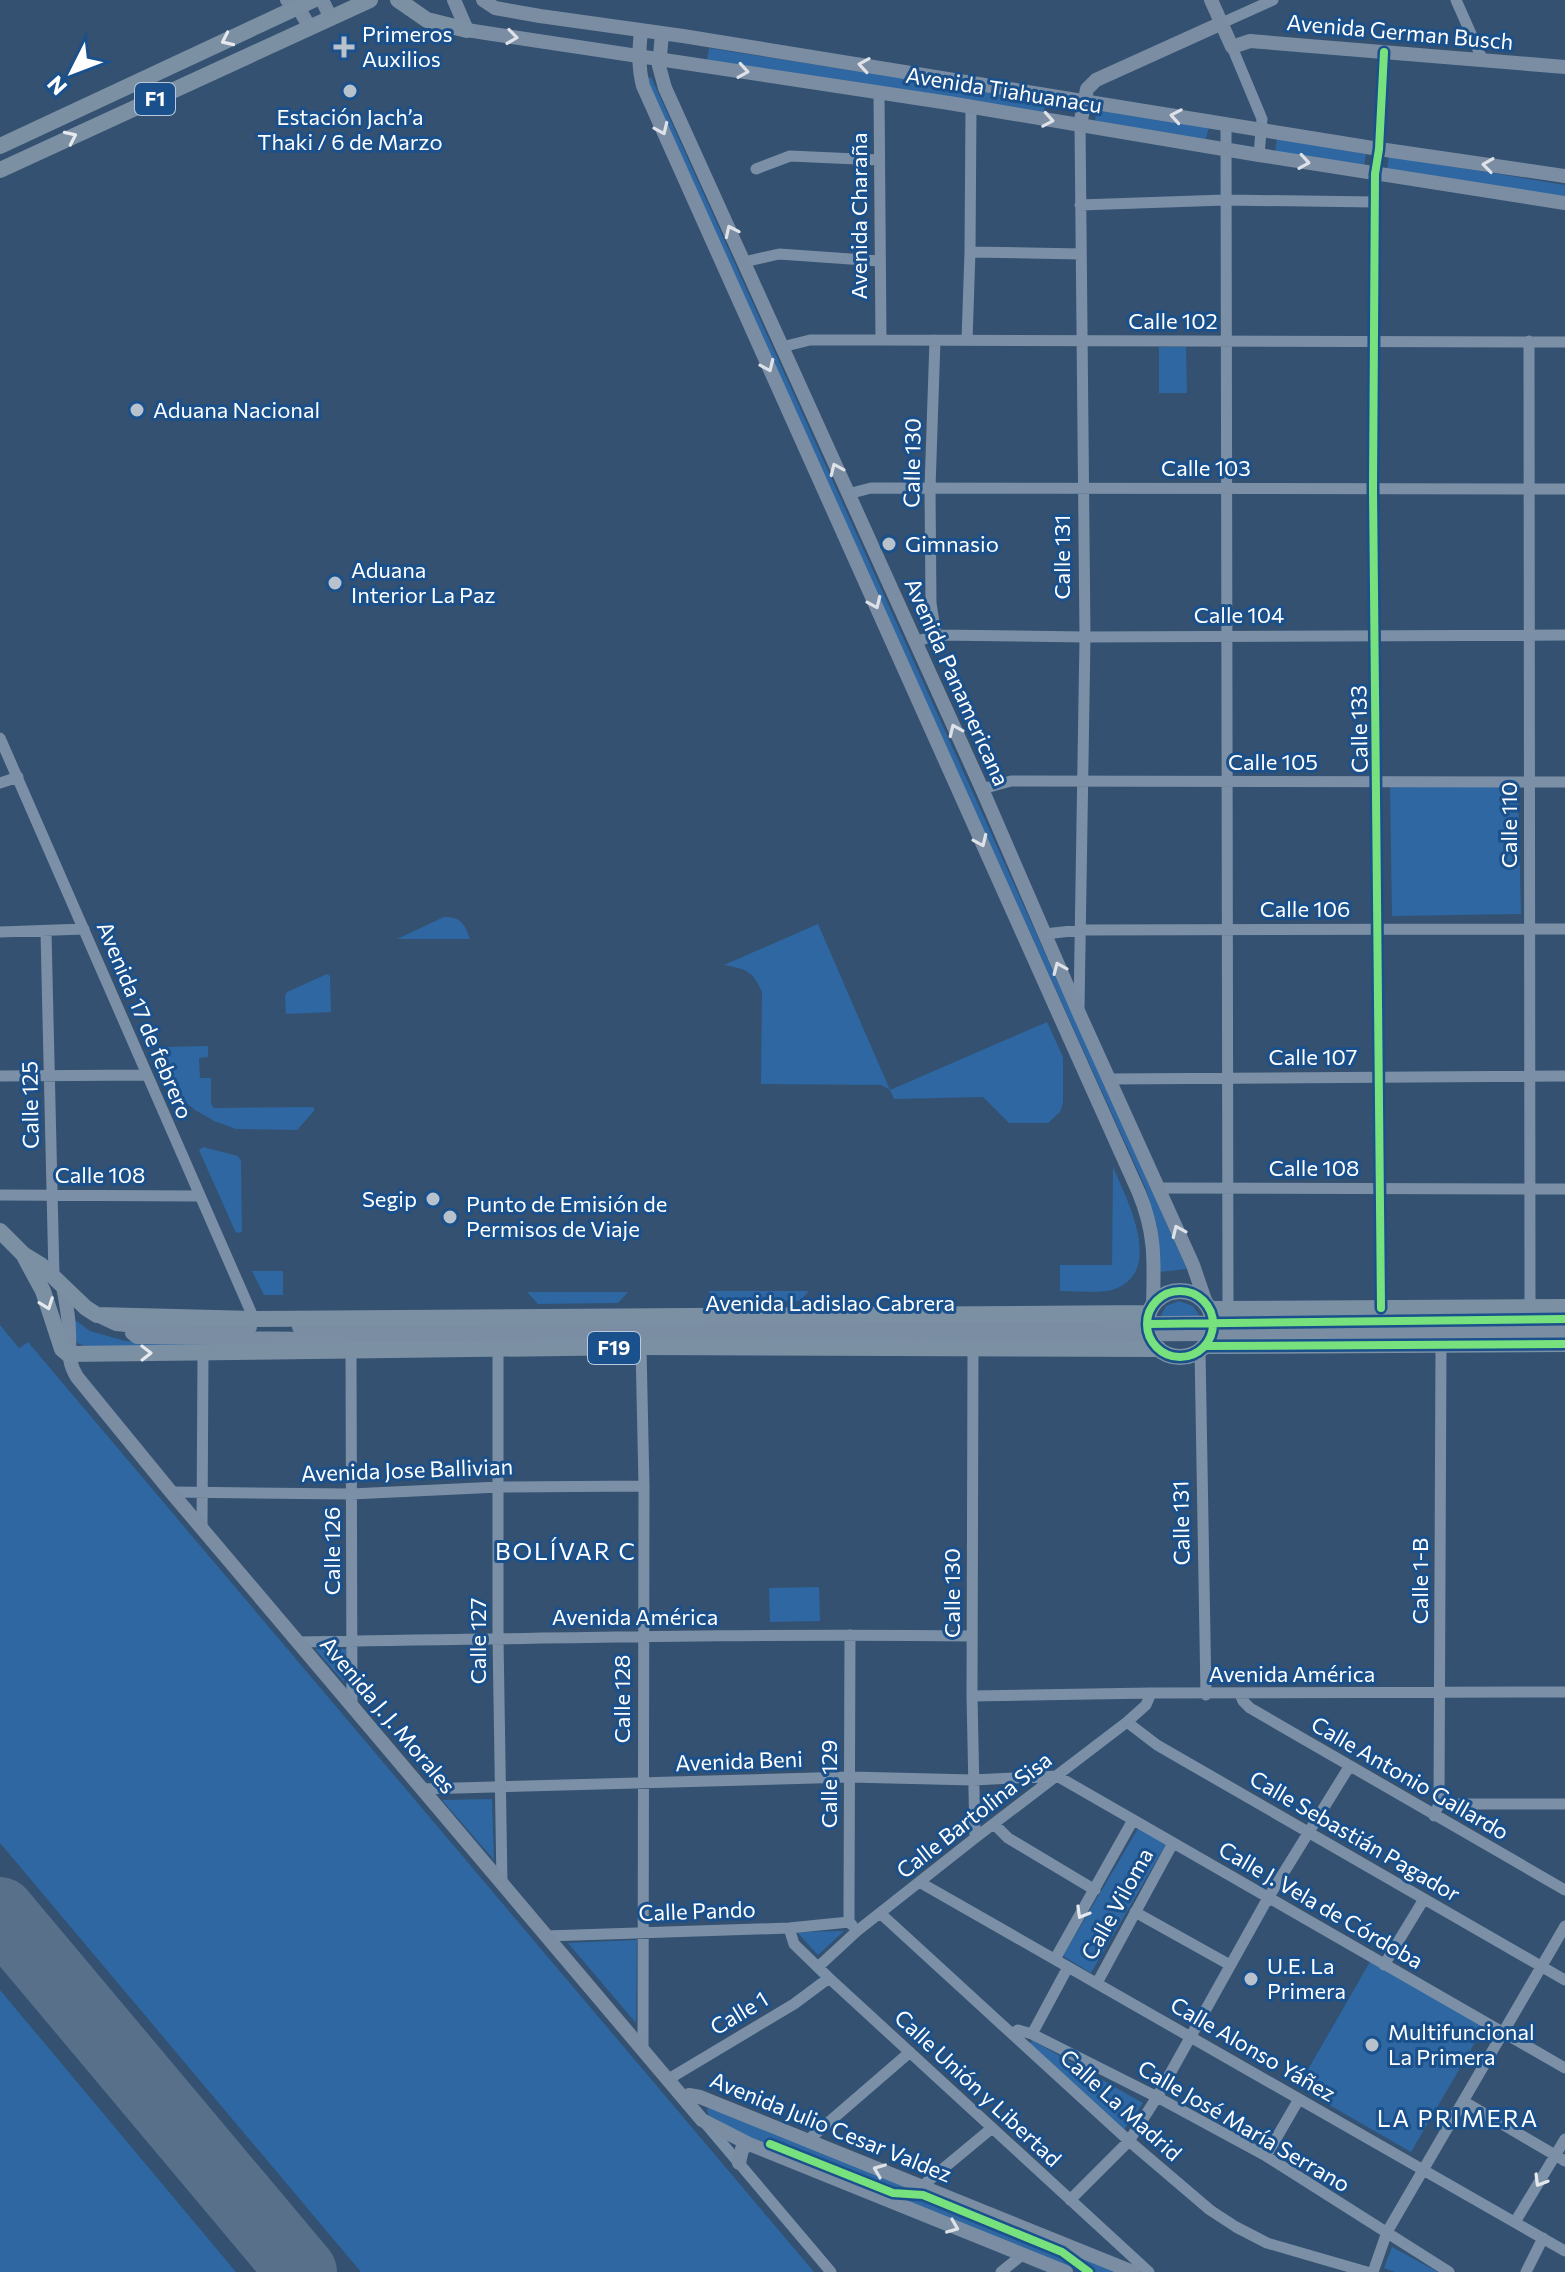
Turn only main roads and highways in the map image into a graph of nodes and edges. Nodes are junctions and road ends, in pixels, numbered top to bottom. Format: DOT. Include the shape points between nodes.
graph roads {
  1 [pos="322,0"];
  2 [pos="370,0"];
  3 [pos="398,0"];
  4 [pos="454,0"];
  5 [pos="483,0"];
  6 [pos="1211,0"];
  7 [pos="299,2"];
  8 [pos="331,18"];
  9 [pos="1222,23"];
  10 [pos="310,28"];
  11 [pos="467,30"];
  12 [pos="641,31"];
  13 [pos="662,34"];
  14 [pos="638,56"];
  15 [pos="659,58"];
  16 [pos="1565,67"];
  17 [pos="1085,101"];
  18 [pos="1080,125"];
  19 [pos="0,146"];
  20 [pos="0,170"];
  21 [pos="1565,176"];
  22 [pos="1565,203"];
  23 [pos="1097,1052"];
  24 [pos="1080,1060"];
  25 [pos="0,1231"];
  26 [pos="23,1254"];
  27 [pos="59,1282"];
  28 [pos="1565,1307"];
  29 [pos="97,1315"];
  30 [pos="1565,1319"];
  31 [pos="1151,1325"];
  32 [pos="1216,1328"];
  33 [pos="136,1332"];
  34 [pos="1565,1332"];
  35 [pos="310,1339"];
  36 [pos="1565,1344"];
  37 [pos="342,1350"];
  38 [pos="281,1351"];
  39 [pos="68,1354"];
  40 [pos="684,2098"];
  41 [pos="749,2144"];
  42 [pos="739,2163"];
  43 [pos="1066,2272"];
  44 [pos="1133,2272"];
  1 -- 8 [label="main road"];
  2 -- 8 [label="highway, F1"];
  3 -- 11 [label="highway" via="427,20"];
  4 -- 11 [label="main road"];
  5 -- 12 [label="main road, Avenida Tiahuanacu" via="505,10"];
  6 -- 9 [label="main road"];
  7 -- 10 [label="main road"];
  7 -- 19 [label="highway, F1, one-way"];
  8 -- 10 [label="highway, F1"];
  9 -- 16 [label="main road, Avenida German Busch" via="1232,47 1250,41"];
  9 -- 17 [label="main road" via="1096,80"];
  20 -- 10 [label="highway, F1, one-way"];
  11 -- 14 [label="main road, Avenida Tiahuanacu, one-way"];
  12 -- 13 [label="main road, Avenida Tiahuanacu"];
  12 -- 14 [label="main road, Avenida Panamericana"];
  13 -- 15 [label="main road, Avenida Panamericana"];
  17 -- 13 [label="main road, Avenida Tiahuanacu, one-way"];
  14 -- 15 [label="main road, Avenida Tiahuanacu"];
  14 -- 24 [label="main road, Avenida Panamericana, one-way" via="643,86"];
  15 -- 18 [label="main road, Avenida Tiahuanacu, one-way"];
  23 -- 15 [label="main road, Avenida Panamericana, one-way" via="665,88"];
  17 -- 18 [label="main road, Calle 131"];
  21 -- 17 [label="main road, Avenida Tiahuanacu, one-way"];
  18 -- 22 [label="main road, Avenida Tiahuanacu, one-way"];
  23 -- 24 [label="main road"];
  32 -- 23 [label="main road, Avenida Panamericana, one-way"];
  24 -- 31 [label="main road, Avenida Panamericana" via="1147,1213 1153,1240"];
  25 -- 26 [label="highway, Avenida Ladislao Cabrera / F19"];
  26 -- 27 [label="highway, Avenida Ladislao Cabrera / F19"];
  26 -- 39 [label="highway, Avenida Ladislao Cabrera / F19, one-way"];
  27 -- 29 [label="highway, Avenida Ladislao Cabrera / F19"];
  27 -- 39 [label="main road"];
  28 -- 32 [label="highway, Avenida Ladislao Cabrera / F19" via="1381,1308"];
  29 -- 31 [label="highway, Avenida Ladislao Cabrera / F19"];
  29 -- 33 [label="main road, Avenida Ladislao Cabrera / F19"];
  30 -- 32 [label="main road, Avenida Ladislao Cabrera / F19"];
  31 -- 32 [label="main road, Avenida Ladislao Cabrera / F19"];
  31 -- 32 [label="highway, F19" via="1166,1354 1184,1357"];
  31 -- 32 [label="highway, F19" via="1162,1296 1175,1291 1196,1294"];
  31 -- 33 [label="main road, Avenida Ladislao Cabrera / F19"];
  31 -- 35 [label="main road, Avenida Ladislao Cabrera / F19"];
  31 -- 37 [label="highway, Avenida Ladislao Cabrera / F19" via="973,1349"];
  32 -- 34 [label="main road, Avenida Ladislao Cabrera / F19"];
  32 -- 36 [label="highway, Avenida Ladislao Cabrera / F19" via="1441,1345"];
  33 -- 35 [label="main road, Avenida Ladislao Cabrera / F19"];
  35 -- 37 [label="highway"];
  35 -- 38 [label="highway"];
  37 -- 38 [label="highway, Avenida Ladislao Cabrera / F19"];
  39 -- 38 [label="highway, Avenida Ladislao Cabrera / F19, one-way"];
  39 -- 40 [label="main road, Avenida J. J. Morales" via="77,1377 171,1492"];
  40 -- 41 [label="main road, Avenida Julio Cesar Valdez" via="702,2120"];
  44 -- 40 [label="main road, Avenida Julio Cesar Valdez, one-way" via="693,2095"];
  41 -- 42 [label="main road"];
  41 -- 43 [label="main road, Avenida Julio Cesar Valdez, one-way"];
}
